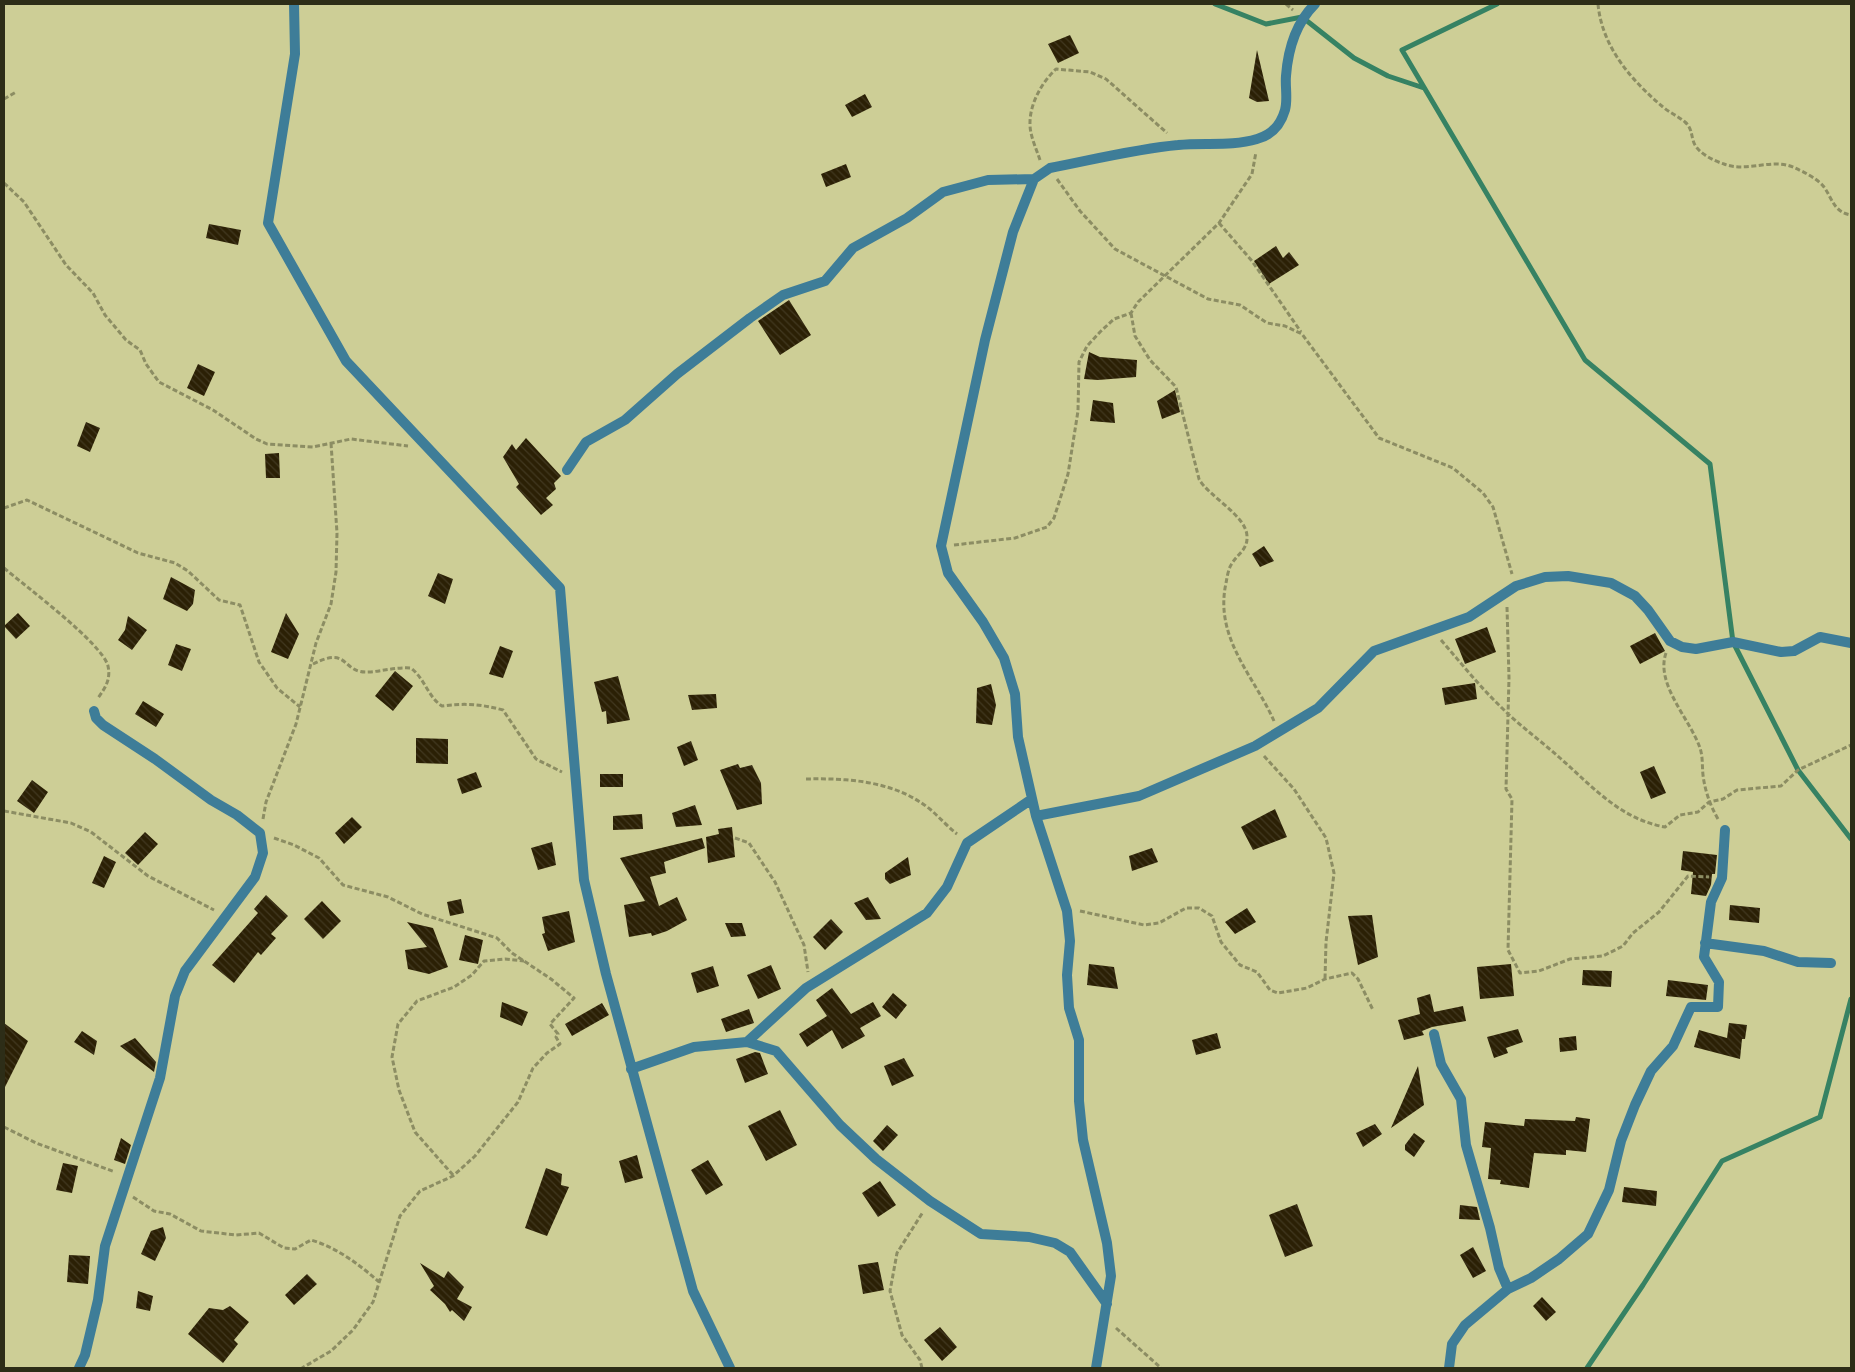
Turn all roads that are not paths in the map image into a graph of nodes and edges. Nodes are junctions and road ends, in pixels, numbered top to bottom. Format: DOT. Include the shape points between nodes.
graph roads {
  1 [pos="294,4"];
  2 [pos="1315,4"];
  3 [pos="1042,173"];
  4 [pos="567,470"];
  5 [pos="1851,643"];
  6 [pos="94,711"];
  7 [pos="1032,798"];
  8 [pos="1036,816"];
  9 [pos="1725,830"];
  10 [pos="1706,943"];
  11 [pos="1830,963"];
  12 [pos="1434,1034"];
  13 [pos="747,1042"];
  14 [pos="631,1069"];
  15 [pos="1508,1290"];
  16 [pos="1107,1307"];
  17 [pos="78,1368"];
  18 [pos="730,1368"];
  19 [pos="1096,1368"];
  20 [pos="1449,1368"];
  1 -- 14 [label="street" via="295,54 268,222 346,361 560,588 584,880"];
  2 -- 3 [label="street" via="1302,16 1291,45 1286,106 1281,123 1258,139 1228,144 1178,145"];
  3 -- 4 [label="street" via="988,180 943,192 907,218 853,248 825,281 783,295 678,374 625,420 586,442"];
  3 -- 7 [label="street" via="1013,232 985,340 941,546 948,573 1004,658 1015,694 1018,737"];
  5 -- 8 [label="street" via="1820,637 1794,651 1781,652 1733,642 1696,649 1682,647 1670,641 1635,596 1611,583 1568,576 1545,577 1516,586 1469,617 1374,651 1318,708 1255,746 1139,796"];
  6 -- 17 [label="street" via="103,725 260,833 263,853 255,876 185,971 175,996 160,1078 105,1246 98,1300 85,1355"];
  7 -- 8 [label="street"];
  7 -- 13 [label="street" via="967,843 948,887 927,913 806,988"];
  8 -- 16 [label="street" via="1067,911 1069,1008 1079,1040 1083,1140 1107,1243 1111,1276"];
  9 -- 10 [label="street" via="1722,878 1711,902"];
  10 -- 11 [label="street" via="1764,950 1798,962"];
  10 -- 15 [label="street" via="1704,957 1719,982 1718,1007 1691,1007 1673,1046 1651,1071 1621,1141 1608,1190 1588,1234 1552,1264"];
  12 -- 15 [label="street" via="1441,1064 1461,1099 1466,1145 1499,1268"];
  13 -- 14 [label="street" via="694,1047"];
  13 -- 16 [label="street" via="776,1051 840,1125 876,1159 930,1201 981,1234 1029,1237 1055,1243 1070,1252"];
  14 -- 18 [label="street" via="692,1291"];
  15 -- 20 [label="street" via="1465,1324 1452,1344"];
  16 -- 19 [label="street"];
}
